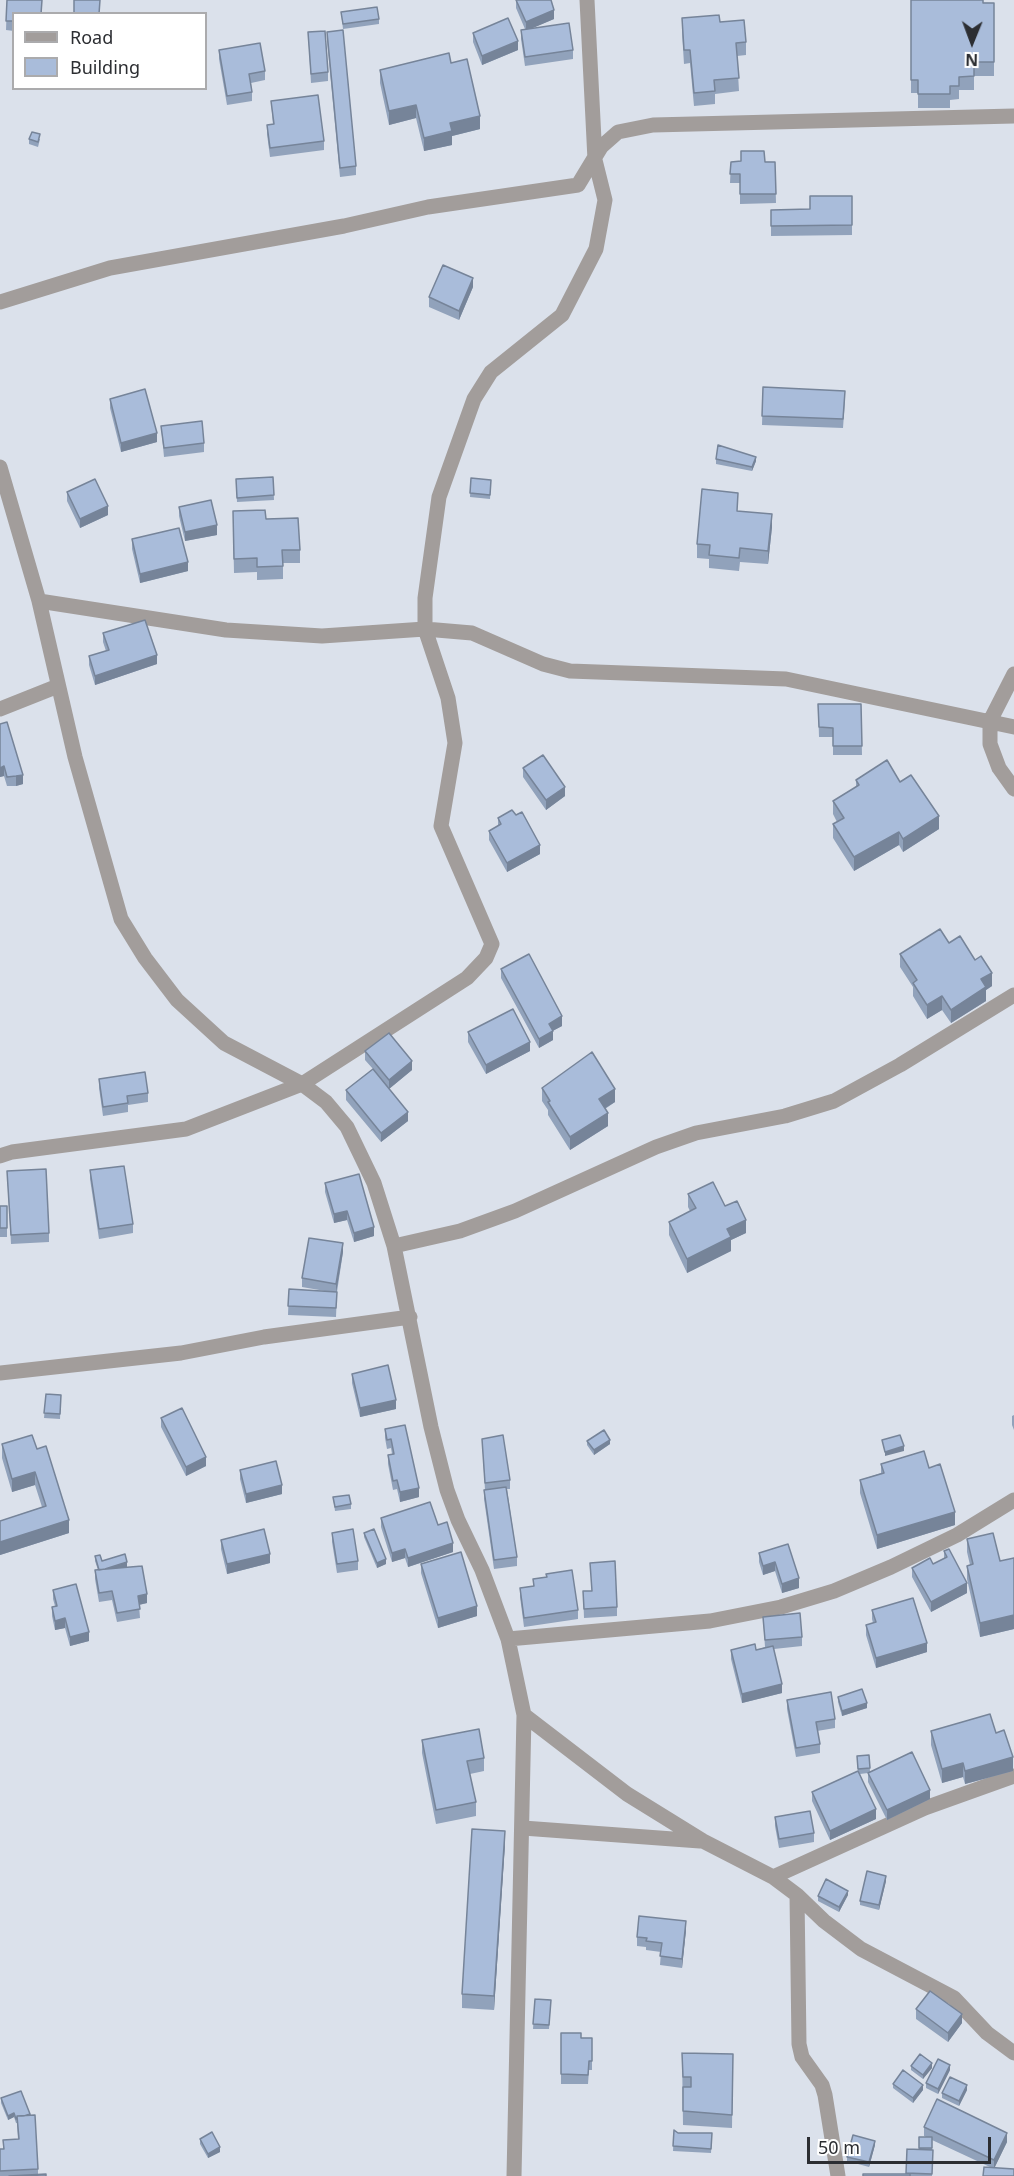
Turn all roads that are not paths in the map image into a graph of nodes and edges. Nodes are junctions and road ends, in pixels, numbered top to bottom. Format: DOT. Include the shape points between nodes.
graph roads {
  1 [pos="587,0"];
  2 [pos="1014,116"];
  3 [pos="596,160"];
  4 [pos="0,303"];
  5 [pos="0,467"];
  6 [pos="39,601"];
  7 [pos="425,629"];
  8 [pos="1014,674"];
  9 [pos="58,686"];
  10 [pos="0,709"];
  11 [pos="990,721"];
  12 [pos="1014,727"];
  13 [pos="1014,789"];
  14 [pos="1014,995"];
  15 [pos="302,1084"];
  16 [pos="0,1156"];
  17 [pos="394,1246"];
  18 [pos="410,1317"];
  19 [pos="0,1373"];
  20 [pos="1014,1500"];
  21 [pos="508,1639"];
  22 [pos="524,1715"];
  23 [pos="1014,1776"];
  24 [pos="523,1828"];
  25 [pos="703,1841"];
  26 [pos="773,1877"];
  27 [pos="797,1894"];
  28 [pos="1014,2053"];
  29 [pos="514,2176"];
  30 [pos="838,2176"];
  1 -- 3 [label="street"];
  2 -- 3 [label="street" via="652,125 618,132 601,147"];
  3 -- 4 [label="street" via="578,185 428,207 110,268"];
  3 -- 7 [label="street" via="605,200 596,249 562,315 491,372 474,399 442,486 424,598"];
  5 -- 6 [label="street"];
  6 -- 7 [label="street" via="226,630 322,636"];
  6 -- 9 [label="street"];
  7 -- 11 [label="street" via="472,633 543,664 570,671 786,679"];
  7 -- 15 [label="street" via="448,698 455,742 441,826 492,944 486,958 467,978"];
  8 -- 11 [label="street"];
  9 -- 10 [label="street"];
  9 -- 15 [label="street" via="121,919 177,1000 225,1043"];
  11 -- 12 [label="street"];
  11 -- 13 [label="street" via="990,744 999,768"];
  14 -- 17 [label="street" via="834,1101 785,1116 696,1133 515,1211 460,1231"];
  15 -- 16 [label="street" via="186,1129"];
  15 -- 17 [label="street" via="326,1102 347,1127 374,1183"];
  17 -- 18 [label="street"];
  18 -- 19 [label="street" via="181,1353"];
  18 -- 21 [label="street" via="430,1427 447,1490"];
  20 -- 21 [label="street" via="957,1535 891,1567 834,1591 781,1606 710,1621"];
  21 -- 22 [label="street"];
  22 -- 24 [label="street"];
  22 -- 25 [label="street" via="627,1794"];
  23 -- 26 [label="street" via="925,1808"];
  24 -- 25 [label="street"];
  24 -- 29 [label="street"];
  25 -- 26 [label="street"];
  26 -- 27 [label="street"];
  27 -- 28 [label="street" via="861,1949 954,1998"];
  27 -- 30 [label="street" via="800,2044 802,2057 825,2095"];
}
